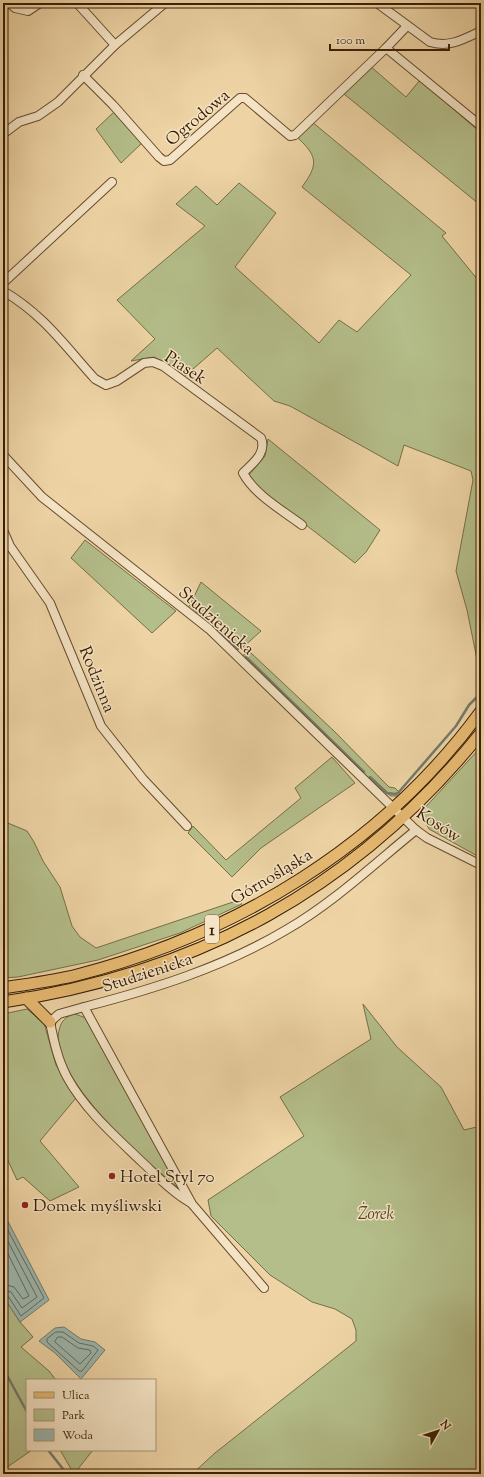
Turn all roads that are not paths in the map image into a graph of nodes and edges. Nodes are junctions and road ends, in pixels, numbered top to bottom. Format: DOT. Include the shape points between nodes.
graph roads {
  1 [pos="9,3"];
  2 [pos="40,3"];
  3 [pos="77,3"];
  4 [pos="165,3"];
  5 [pos="377,3"];
  6 [pos="407,26"];
  7 [pos="481,31"];
  8 [pos="115,45"];
  9 [pos="386,48"];
  10 [pos="83,75"];
  11 [pos="481,126"];
  12 [pos="3,134"];
  13 [pos="112,182"];
  14 [pos="3,283"];
  15 [pos="3,291"];
  16 [pos="3,455"];
  17 [pos="302,525"];
  18 [pos="3,530"];
  19 [pos="481,711"];
  20 [pos="481,733"];
  21 [pos="392,809"];
  22 [pos="403,818"];
  23 [pos="187,826"];
  24 [pos="416,830"];
  25 [pos="481,865"];
  26 [pos="3,988"];
  27 [pos="26,998"];
  28 [pos="3,1002"];
  29 [pos="84,1007"];
  30 [pos="50,1022"];
  31 [pos="192,1204"];
  32 [pos="264,1288"];
  1 -- 2 [label="street" via="15,8 28,11"];
  3 -- 8 [label="street"];
  4 -- 8 [label="street"];
  5 -- 6 [label="street"];
  6 -- 7 [label="street" via="438,45 449,45"];
  6 -- 9 [label="street, Ogrodowa"];
  8 -- 10 [label="street"];
  9 -- 10 [label="street, Ogrodowa" via="295,135 290,136 245,98 240,98 170,160 164,161"];
  9 -- 11 [label="street"];
  10 -- 12 [label="street" via="58,102 38,116 19,122"];
  13 -- 14 [label="street"];
  15 -- 17 [label="street, Piasek" via="42,318 95,379 106,385 144,363 153,362 163,366 261,438 264,445 262,452 243,473 262,495"];
  16 -- 21 [label="street, Studzienicka" via="42,497 214,634"];
  18 -- 23 [label="street, Rodzinna" via="10,546 50,604 101,726 143,779"];
  19 -- 21 [label="main road, Górnośląska / 1" via="430,773"];
  20 -- 22 [label="main road, Górnośląska / 1" via="439,782"];
  21 -- 22 [label="street, Studzienicka"];
  21 -- 26 [label="main road, Górnośląska / 1" via="316,870 267,901 211,930 157,952 76,976"];
  22 -- 24 [label="street, Kosów"];
  22 -- 27 [label="main road, Górnośląska / 1" via="354,859 316,885 274,912 213,943 136,973"];
  24 -- 25 [label="street, Kosów"];
  24 -- 29 [label="street, Studzienicka" via="326,903 286,930 197,973"];
  27 -- 28 [label="main road, Górnośląska / 1"];
  27 -- 30 [label="main road"];
  29 -- 30 [label="street, Studzienicka" via="59,1014"];
  29 -- 31 [label="street, Studzienicka"];
  30 -- 31 [label="street" via="58,1058 79,1096 149,1168"];
  31 -- 32 [label="street, Studzienicka"];
}
